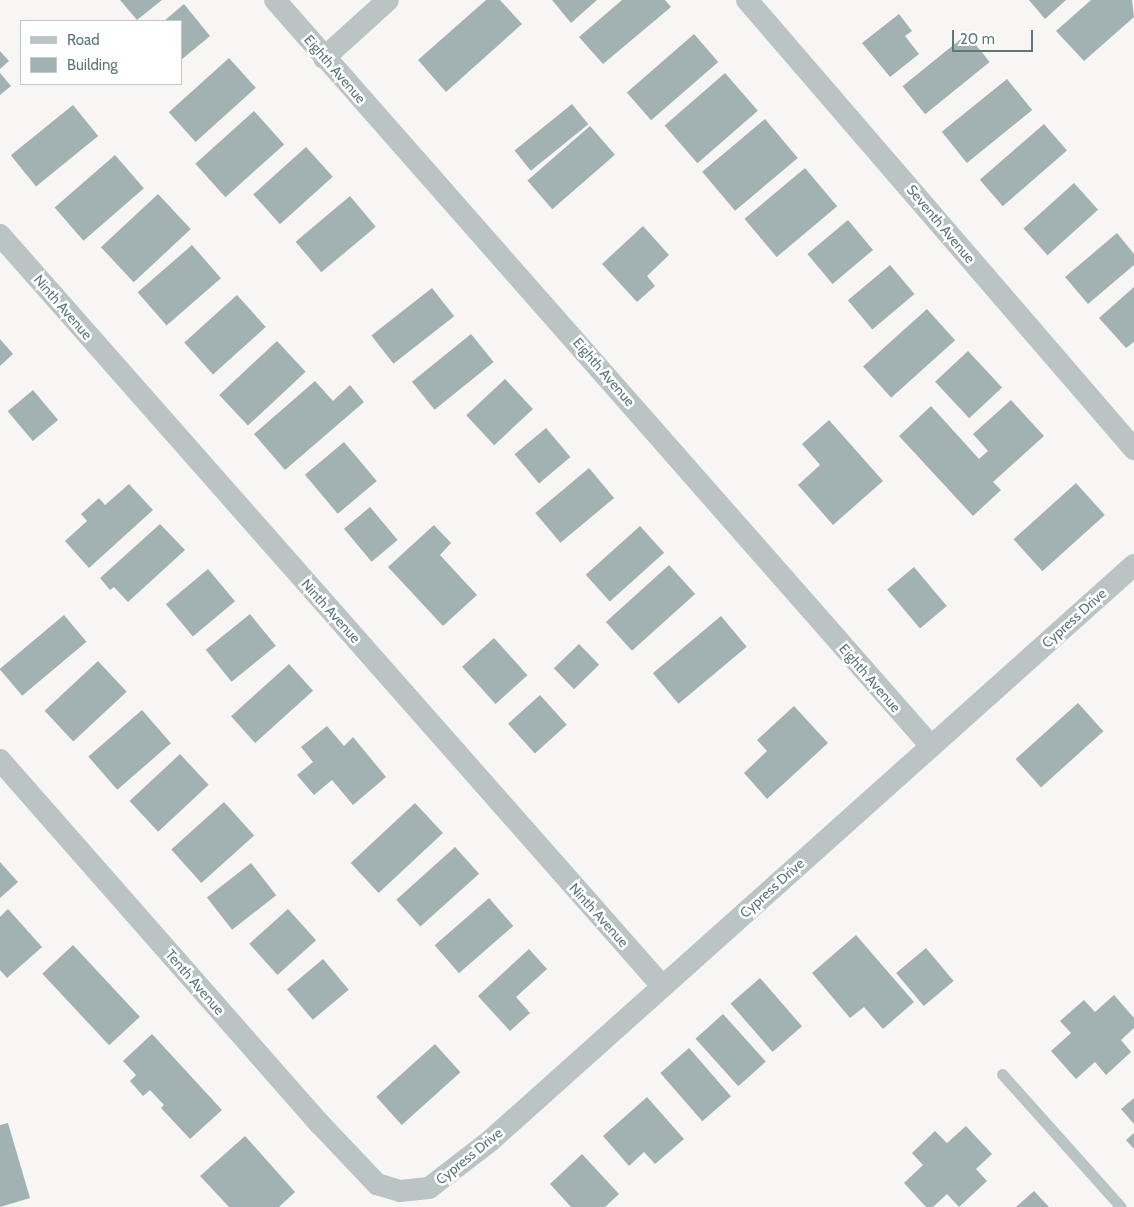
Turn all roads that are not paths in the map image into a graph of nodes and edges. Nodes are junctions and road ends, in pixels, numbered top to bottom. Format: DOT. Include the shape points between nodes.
graph roads {
  1 [pos="275,0"];
  2 [pos="388,0"];
  3 [pos="747,0"];
  4 [pos="324,58"];
  5 [pos="0,235"];
  6 [pos="1134,449"];
  7 [pos="1134,565"];
  8 [pos="931,746"];
  9 [pos="0,760"];
  10 [pos="662,986"];
  11 [pos="1002,1074"];
  12 [pos="400,1191"];
  13 [pos="1121,1207"];
  1 -- 4 [label="street, Eighth Avenue"];
  2 -- 4 [label="street"];
  3 -- 6 [label="street, Seventh Avenue"];
  4 -- 8 [label="street, Eighth Avenue"];
  5 -- 10 [label="street, Ninth Avenue"];
  7 -- 8 [label="street, Cypress Drive"];
  8 -- 10 [label="street, Cypress Drive"];
  9 -- 12 [label="street, Tenth Avenue" via="320,1124 377,1184"];
  10 -- 12 [label="street, Cypress Drive" via="445,1178 429,1188"];
  11 -- 13 [label="lane"];
}
